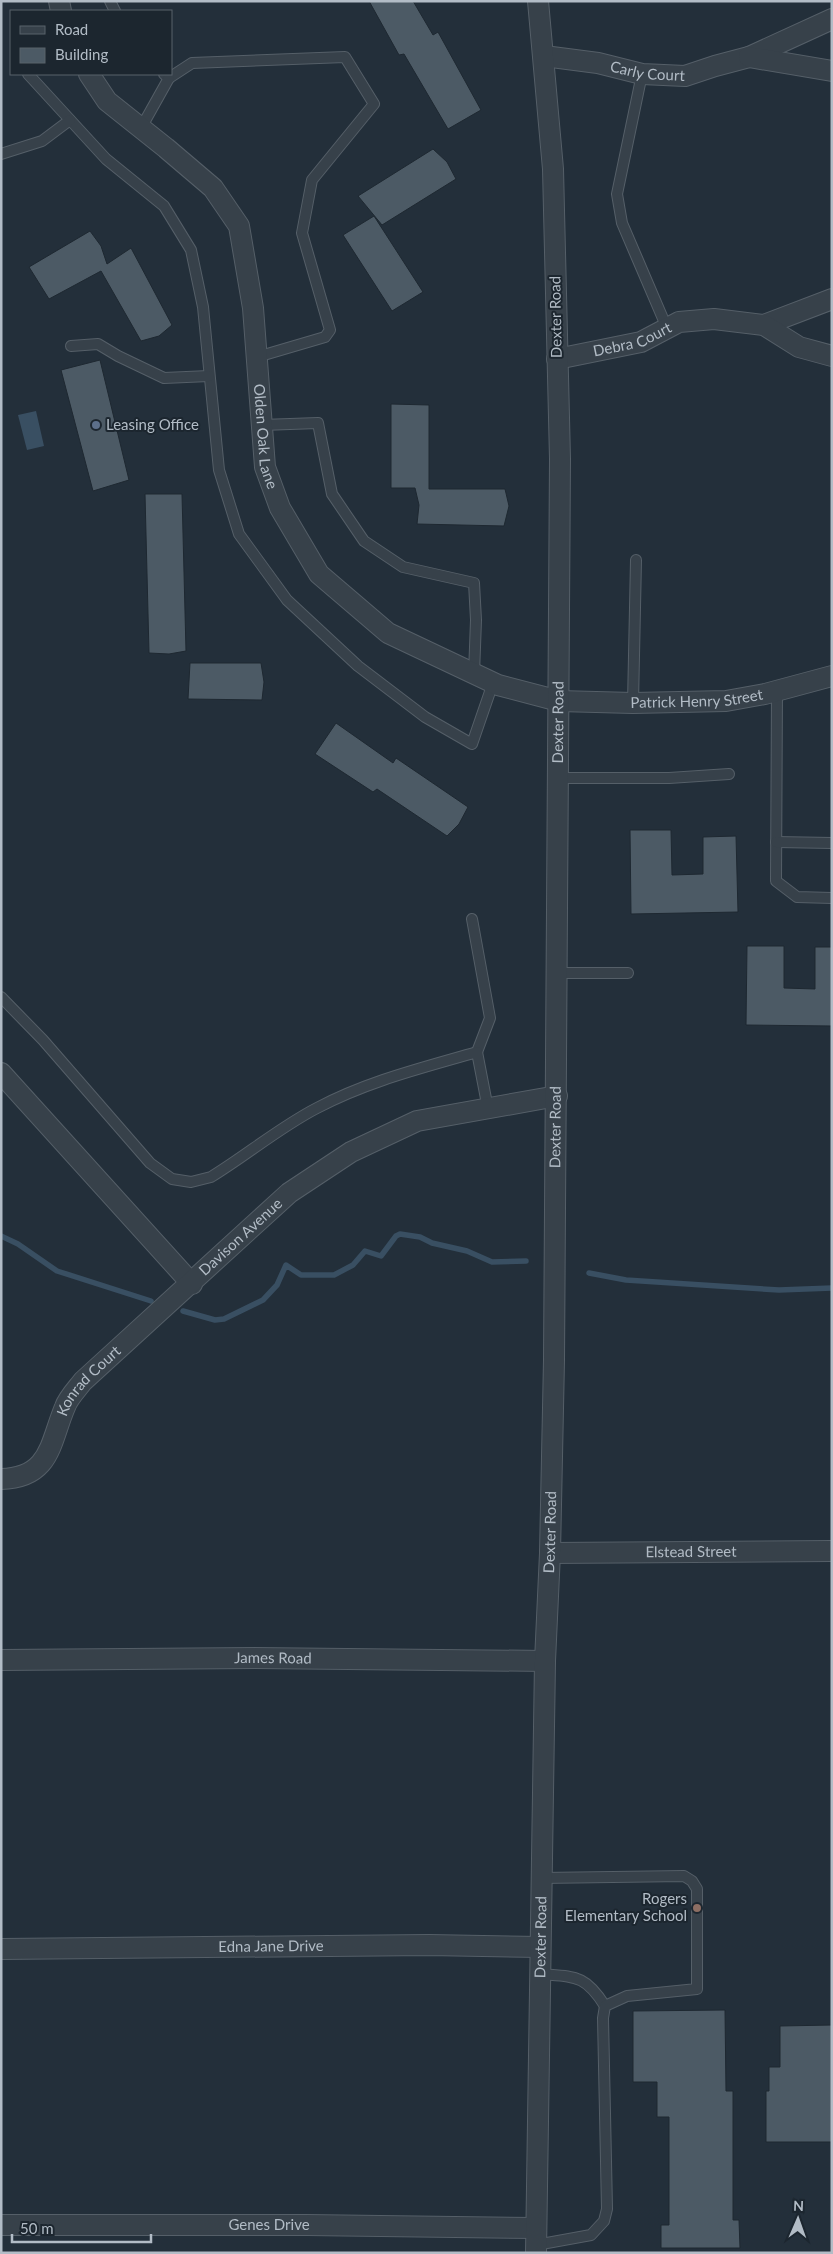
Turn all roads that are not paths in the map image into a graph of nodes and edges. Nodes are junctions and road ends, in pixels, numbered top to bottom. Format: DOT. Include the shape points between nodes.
graph roads {
  1 [pos="538,1"];
  2 [pos="832,19"];
  3 [pos="544,56"];
  4 [pos="749,57"];
  5 [pos="832,71"];
  6 [pos="172,73"];
  7 [pos="642,74"];
  8 [pos="29,75"];
  9 [pos="90,75"];
  10 [pos="167,76"];
  11 [pos="70,120"];
  12 [pos="141,128"];
  13 [pos="1,154"];
  14 [pos="832,299"];
  15 [pos="764,324"];
  16 [pos="668,328"];
  17 [pos="71,346"];
  18 [pos="832,356"];
  19 [pos="257,357"];
  20 [pos="557,359"];
  21 [pos="209,376"];
  22 [pos="262,425"];
  23 [pos="636,560"];
  24 [pos="474,674"];
  25 [pos="832,676"];
  26 [pos="493,683"];
  27 [pos="777,690"];
  28 [pos="559,701"];
  29 [pos="633,703"];
  30 [pos="729,774"];
  31 [pos="558,778"];
  32 [pos="776,842"];
  33 [pos="832,843"];
  34 [pos="832,898"];
  35 [pos="472,919"];
  36 [pos="557,973"];
  37 [pos="628,973"];
  38 [pos="1,997"];
  39 [pos="477,1052"];
  40 [pos="1,1073"];
  41 [pos="557,1096"];
  42 [pos="488,1108"];
  43 [pos="192,1284"];
  44 [pos="1,1479"];
  45 [pos="832,1550"];
  46 [pos="550,1553"];
  47 [pos="1,1660"];
  48 [pos="545,1661"];
  49 [pos="541,1878"];
  50 [pos="540,1947"];
  51 [pos="1,1949"];
  52 [pos="539,1974"];
  53 [pos="605,2006"];
  54 [pos="1,2225"];
  55 [pos="536,2242"];
  1 -- 3 [label="street, Dexter Road"];
  2 -- 4 [label="street, Carly Court"];
  3 -- 7 [label="street, Carly Court" via="598,63"];
  3 -- 20 [label="street, Dexter Road" via="553,169"];
  4 -- 5 [label="street, Carly Court"];
  4 -- 7 [label="street, Carly Court" via="685,76"];
  6 -- 19 [label="lane" via="192,63 345,57 374,104 312,180 302,233 330,330 325,337"];
  7 -- 16 [label="lane" via="617,194 622,223"];
  8 -- 11 [label="lane"];
  9 -- 12 [label="street, Olden Oak Lane" via="107,101"];
  10 -- 12 [label="lane"];
  11 -- 13 [label="lane" via="42,141"];
  11 -- 21 [label="lane" via="106,159 164,206 191,250 202,307"];
  12 -- 19 [label="street, Olden Oak Lane" via="213,188 239,226 253,308"];
  14 -- 15 [label="street, Debra Court"];
  15 -- 16 [label="street, Debra Court" via="714,319 679,322"];
  15 -- 18 [label="street, Debra Court" via="799,347"];
  16 -- 20 [label="street, Debra Court" via="641,342"];
  17 -- 21 [label="lane" via="98,344 164,378"];
  19 -- 22 [label="street, Olden Oak Lane"];
  20 -- 28 [label="street, Dexter Road"];
  21 -- 26 [label="lane" via="219,470 239,534 286,600 365,672 425,717 472,744"];
  22 -- 24 [label="street, Olden Oak Lane" via="265,466 280,508 319,574 388,633"];
  22 -- 24 [label="lane" via="318,423 332,494 364,541 403,567 474,583"];
  23 -- 29 [label="lane"];
  24 -- 26 [label="street, Olden Oak Lane"];
  25 -- 27 [label="street, Patrick Henry Street"];
  26 -- 28 [label="street, Olden Oak Lane"];
  27 -- 29 [label="street, Patrick Henry Street" via="726,701"];
  27 -- 32 [label="lane"];
  28 -- 29 [label="street, Patrick Henry Street"];
  28 -- 31 [label="street, Dexter Road"];
  30 -- 31 [label="lane" via="669,778"];
  31 -- 36 [label="street, Dexter Road"];
  32 -- 33 [label="lane"];
  32 -- 34 [label="lane" via="776,881 797,897"];
  35 -- 39 [label="lane" via="490,1018"];
  36 -- 37 [label="lane"];
  36 -- 41 [label="street, Dexter Road"];
  38 -- 39 [label="lane" via="43,1040 150,1163 172,1179 191,1182 211,1177 316,1109 350,1092 382,1079"];
  39 -- 42 [label="lane"];
  40 -- 43 [label="street, Davison Avenue"];
  41 -- 42 [label="street, Davison Avenue"];
  41 -- 46 [label="street, Dexter Road"];
  42 -- 43 [label="street, Davison Avenue" via="417,1122 351,1152 289,1193"];
  43 -- 44 [label="street, Konrad Court" via="83,1382 65,1406 54,1441 40,1466 28,1473"];
  45 -- 46 [label="street, Elstead Street"];
  46 -- 48 [label="street, Dexter Road"];
  47 -- 48 [label="street, James Road"];
  48 -- 49 [label="street, Dexter Road"];
  49 -- 50 [label="street, Dexter Road"];
  49 -- 53 [label="lane" via="684,1876 697,1890 697,1989 627,1996"];
  50 -- 51 [label="street, Edna Jane Drive"];
  50 -- 52 [label="street, Dexter Road"];
  52 -- 53 [label="lane" via="576,1977 594,1988"];
  52 -- 55 [label="street, Dexter Road"];
  53 -- 55 [label="lane" via="607,2209 604,2221 591,2235"];
  54 -- 55 [label="street, Genes Drive" via="308,2225"];
}
